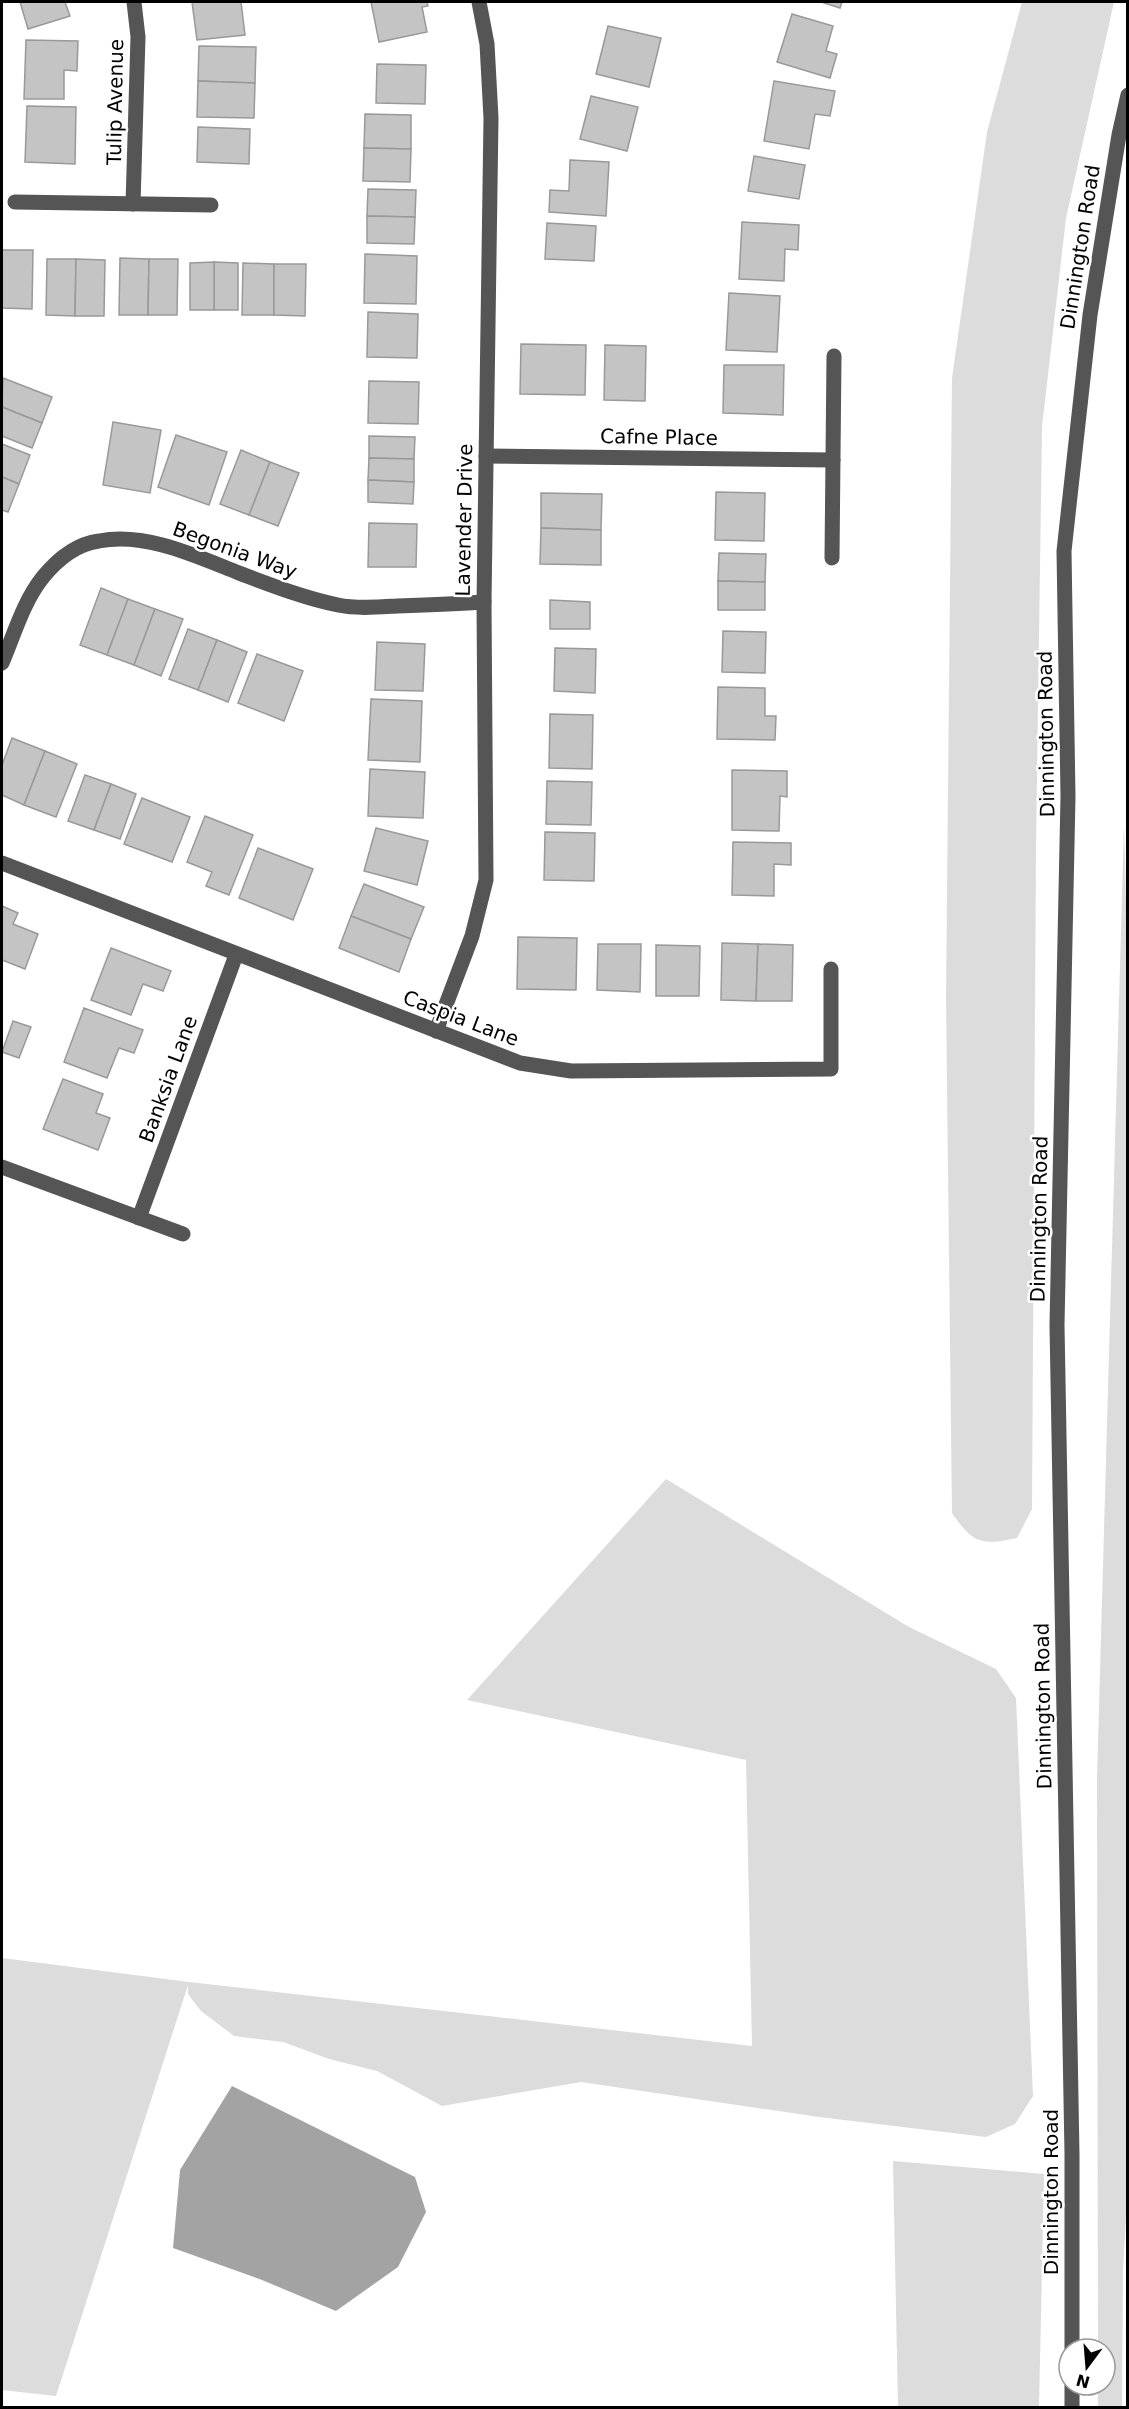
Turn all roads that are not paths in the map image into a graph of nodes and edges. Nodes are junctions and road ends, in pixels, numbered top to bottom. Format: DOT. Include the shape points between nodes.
graph roads {
  1 [pos="134,2"];
  2 [pos="479,2"];
  3 [pos="1128,95"];
  4 [pos="15,202"];
  5 [pos="134,204"];
  6 [pos="211,205"];
  7 [pos="834,356"];
  8 [pos="486,456"];
  9 [pos="833,460"];
  10 [pos="832,558"];
  11 [pos="484,602"];
  12 [pos="2,663"];
  13 [pos="2,863"];
  14 [pos="236,955"];
  15 [pos="831,969"];
  16 [pos="436,1031"];
  17 [pos="2,1167"];
  18 [pos="139,1218"];
  19 [pos="183,1234"];
  20 [pos="1072,2337"];
  1 -- 5 [label="street, Tulip Avenue" via="138,37"];
  2 -- 8 [label="street, Lavender Drive" via="487,44 491,118"];
  3 -- 20 [label="street, Dinnington Road" via="1090,315 1064,551 1068,796 1057,1325"];
  4 -- 5 [label="street"];
  5 -- 6 [label="street"];
  7 -- 9 [label="street"];
  8 -- 9 [label="street, Cafne Place"];
  8 -- 11 [label="street, Lavender Drive"];
  9 -- 10 [label="street"];
  11 -- 12 [label="street, Begonia Way" via="341,606 153,543 97,541 74,550 42,578 26,604"];
  11 -- 16 [label="street, Lavender Drive" via="486,880 472,936"];
  13 -- 14 [label="street, Caspia Lane"];
  14 -- 16 [label="street, Caspia Lane"];
  14 -- 18 [label="street, Banksia Lane"];
  15 -- 16 [label="street, Caspia Lane" via="831,1070 571,1071 520,1063"];
  17 -- 18 [label="street"];
  18 -- 19 [label="street"];
}
